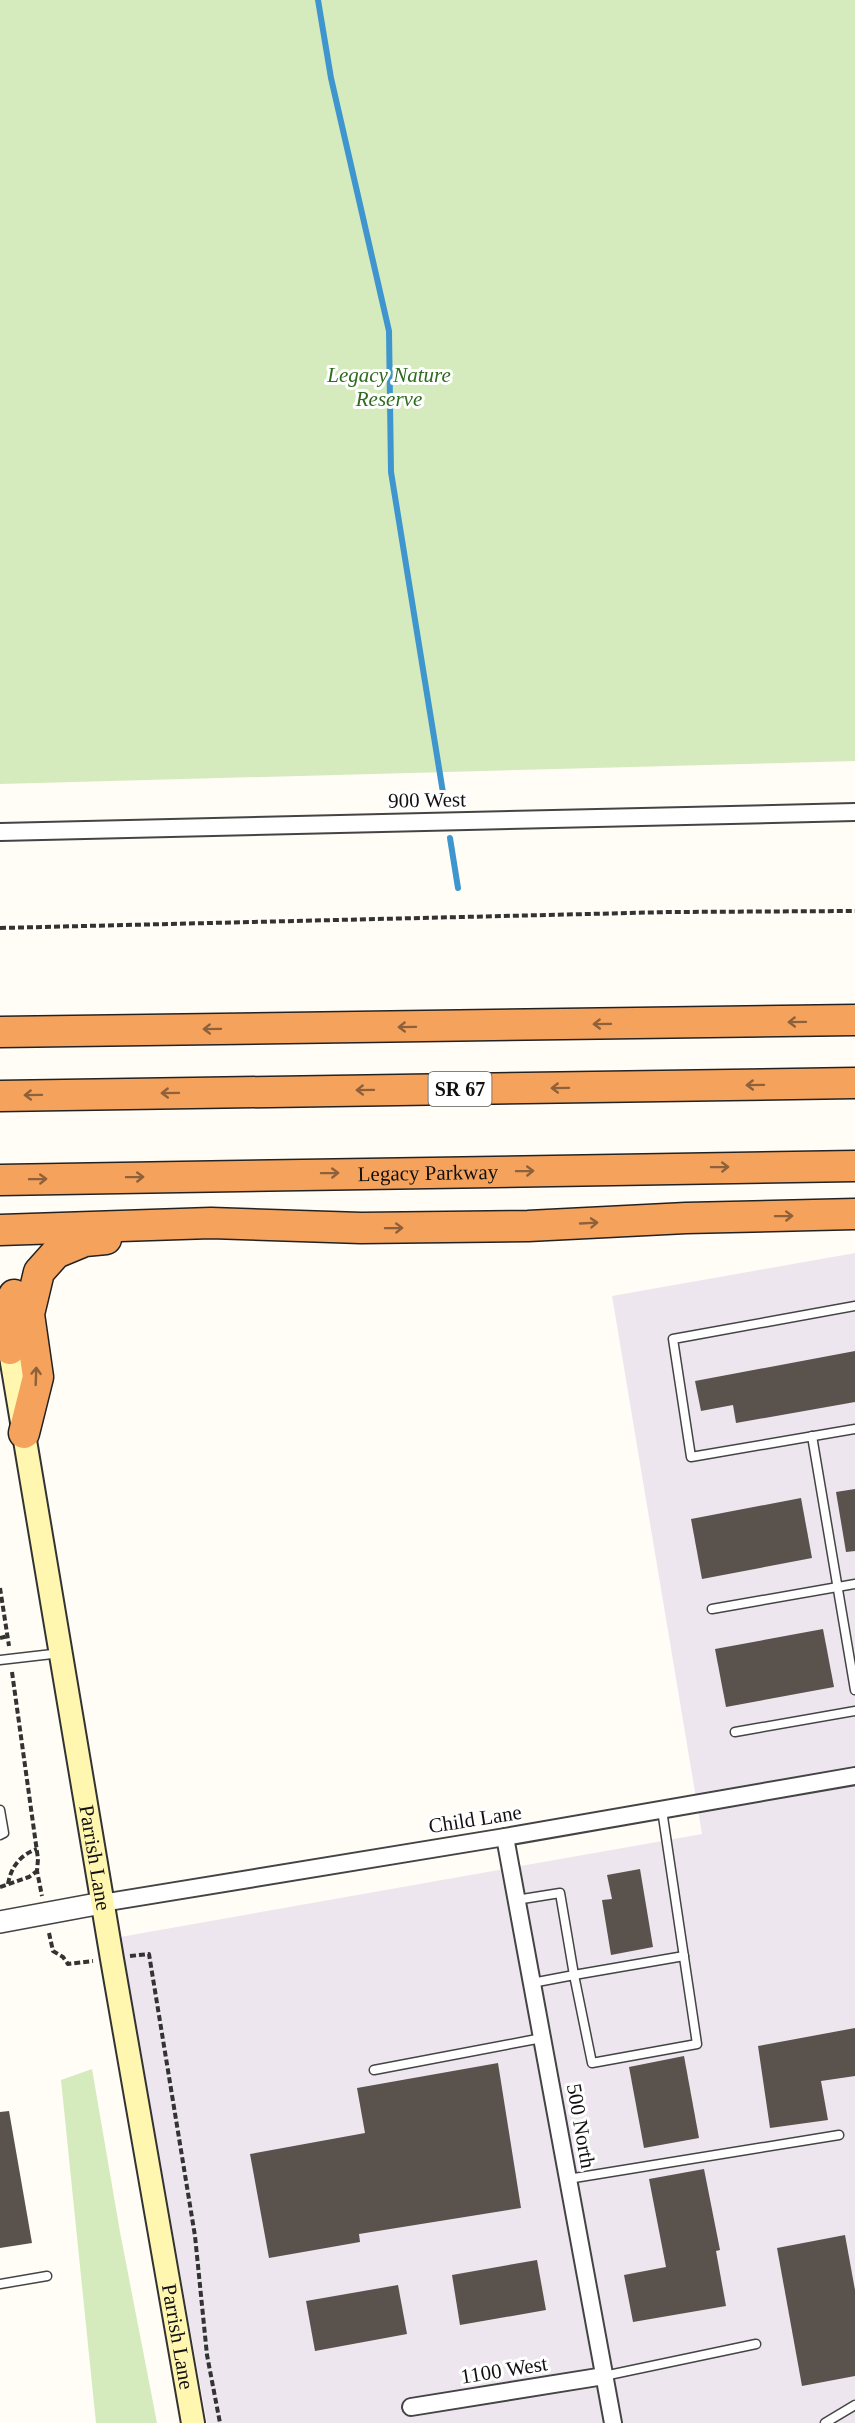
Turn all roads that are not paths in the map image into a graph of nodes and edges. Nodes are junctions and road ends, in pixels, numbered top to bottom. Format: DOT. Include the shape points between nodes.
graph roads {
  1 [pos="855,812"];
  2 [pos="0,832"];
  3 [pos="855,1020"];
  4 [pos="0,1032"];
  5 [pos="855,1083"];
  6 [pos="0,1096"];
  7 [pos="855,1166"];
  8 [pos="0,1180"];
  9 [pos="855,1214"];
  10 [pos="70,1228"];
  11 [pos="361,1228"];
  12 [pos="0,1230"];
  13 [pos="0,1292"];
  14 [pos="855,1306"];
  15 [pos="10,1349"];
  16 [pos="855,1429"];
  17 [pos="24,1433"];
  18 [pos="812,1436"];
  19 [pos="855,1584"];
  20 [pos="838,1587"];
  21 [pos="712,1609"];
  22 [pos="61,1653"];
  23 [pos="0,1660"];
  24 [pos="855,1690"];
  25 [pos="855,1711"];
  26 [pos="735,1732"];
  27 [pos="855,1776"];
  28 [pos="0,1810"];
  29 [pos="662,1810"];
  30 [pos="0,1835"];
  31 [pos="505,1837"];
  32 [pos="516,1900"];
  33 [pos="102,1903"];
  34 [pos="0,1922"];
  35 [pos="684,1956"];
  36 [pos="574,1975"];
  37 [pos="532,1983"];
  38 [pos="542,2038"];
  39 [pos="374,2070"];
  40 [pos="839,2135"];
  41 [pos="568,2179"];
  42 [pos="47,2276"];
  43 [pos="0,2284"];
  44 [pos="756,2344"];
  45 [pos="604,2376"];
  46 [pos="855,2405"];
  47 [pos="411,2407"];
  48 [pos="194,2423"];
  49 [pos="613,2423"];
  50 [pos="825,2423"];
  1 -- 2 [label="street, 900 West"];
  3 -- 4 [label="highway, one-way"];
  5 -- 6 [label="highway, SR 67, one-way"];
  8 -- 7 [label="highway, Legacy Parkway, one-way"];
  11 -- 9 [label="highway, one-way"];
  10 -- 11 [label="highway" via="211,1223"];
  10 -- 12 [label="highway"];
  10 -- 15 [label="highway" via="44,1242 20,1271 14,1293"];
  17 -- 11 [label="highway, one-way" via="38,1377 29,1314 32,1296 39,1272 56,1253 85,1241"];
  13 -- 15 [label="main road, Parrish Lane"];
  14 -- 18 [label="lane" via="673,1339 691,1457"];
  15 -- 17 [label="main road, Parrish Lane"];
  16 -- 18 [label="lane"];
  17 -- 22 [label="main road, Parrish Lane"];
  18 -- 20 [label="lane"];
  19 -- 20 [label="lane"];
  20 -- 21 [label="lane"];
  20 -- 24 [label="lane"];
  22 -- 23 [label="lane"];
  22 -- 33 [label="main road, Parrish Lane"];
  25 -- 26 [label="lane"];
  27 -- 29 [label="street, Child Lane"];
  28 -- 30 [label="lane" via="4,1833"];
  29 -- 31 [label="street, Child Lane"];
  29 -- 35 [label="lane"];
  31 -- 32 [label="street, 500 North"];
  31 -- 33 [label="street, Child Lane"];
  32 -- 36 [label="lane" via="560,1893"];
  32 -- 37 [label="street, 500 North"];
  33 -- 34 [label="street"];
  33 -- 48 [label="main road, Parrish Lane"];
  35 -- 36 [label="lane"];
  35 -- 36 [label="lane" via="697,2044 592,2063"];
  36 -- 37 [label="lane"];
  37 -- 38 [label="street, 500 North"];
  38 -- 39 [label="lane"];
  38 -- 41 [label="street, 500 North"];
  40 -- 41 [label="lane"];
  41 -- 45 [label="street, 500 North"];
  42 -- 43 [label="lane"];
  44 -- 45 [label="lane"];
  45 -- 47 [label="street, 1100 West"];
  45 -- 49 [label="street, 500 North"];
  46 -- 50 [label="lane"];
}
